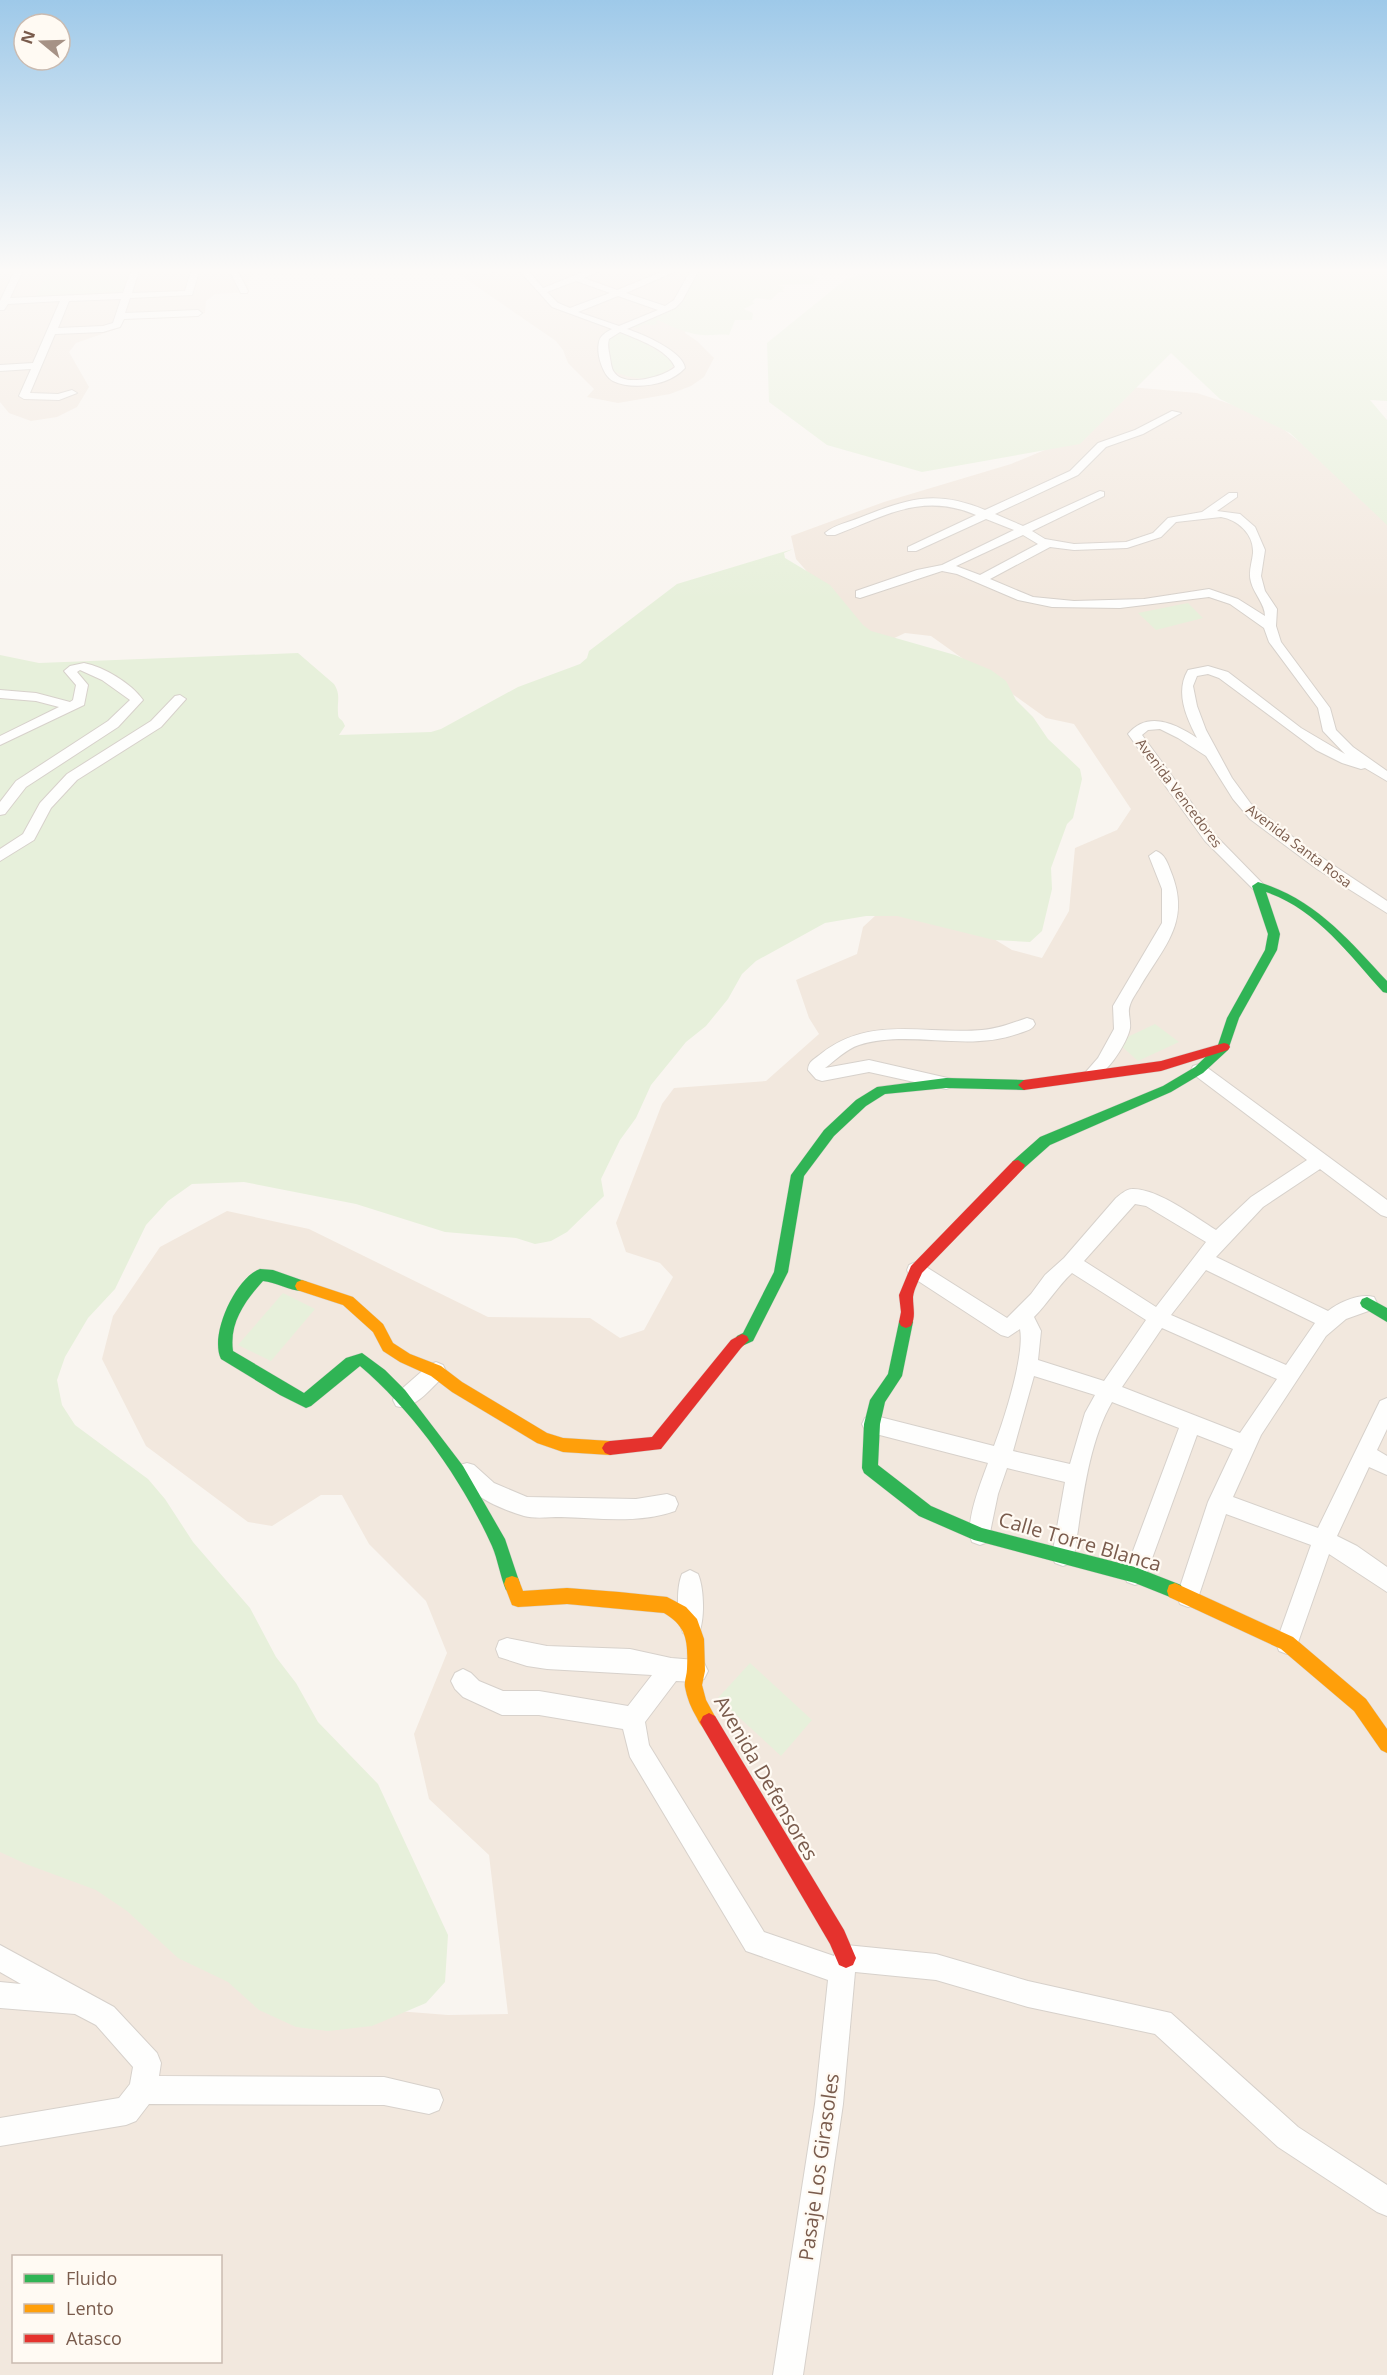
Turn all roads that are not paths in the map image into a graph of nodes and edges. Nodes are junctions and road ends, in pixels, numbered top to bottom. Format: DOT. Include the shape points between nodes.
graph roads {
  1 [pos="31,379"];
  2 [pos="623,379"];
  3 [pos="661,379"];
  4 [pos="72,393"];
  5 [pos="1176,413"];
  6 [pos="1100,494"];
  7 [pos="1233,495"];
  8 [pos="985,514"];
  9 [pos="1206,514"];
  10 [pos="1023,530"];
  11 [pos="831,533"];
  12 [pos="1048,543"];
  13 [pos="912,549"];
  14 [pos="944,568"];
  15 [pos="979,580"];
  16 [pos="860,594"];
  17 [pos="1270,626"];
  18 [pos="0,694"];
  19 [pos="180,699"];
  20 [pos="72,706"];
  21 [pos="0,741"];
  22 [pos="1209,753"];
  23 [pos="1384,770"];
  24 [pos="0,811"];
  25 [pos="0,856"];
  26 [pos="1156,856"];
  27 [pos="1258,886"];
  28 [pos="1387,908"];
  29 [pos="1387,989"];
  30 [pos="1027,1024"];
  31 [pos="1226,1043"];
  32 [pos="1199,1071"];
  33 [pos="1092,1074"];
  34 [pos="946,1083"];
  35 [pos="1320,1160"];
  36 [pos="1387,1210"];
  37 [pos="1218,1240"];
  38 [pos="1202,1259"];
  39 [pos="1071,1263"];
  40 [pos="916,1270"];
  41 [pos="1374,1300"];
  42 [pos="1022,1313"];
  43 [pos="1387,1316"];
  44 [pos="1158,1318"];
  45 [pos="1328,1320"];
  46 [pos="1026,1365"];
  47 [pos="436,1371"];
  48 [pos="1290,1376"];
  49 [pos="1108,1391"];
  50 [pos="403,1400"];
  51 [pos="1387,1407"];
  52 [pos="872,1424"];
  53 [pos="1191,1424"];
  54 [pos="1245,1444"];
  55 [pos="439,1447"];
  56 [pos="1364,1454"];
  57 [pos="1000,1458"];
  58 [pos="1387,1466"];
  59 [pos="1077,1475"];
  60 [pos="1219,1502"];
  61 [pos="667,1504"];
  62 [pos="980,1534"];
  63 [pos="1323,1539"];
  64 [pos="1063,1556"];
  65 [pos="1135,1575"];
  66 [pos="690,1581"];
  67 [pos="1387,1581"];
  68 [pos="1188,1596"];
  69 [pos="691,1625"];
  70 [pos="1287,1643"];
  71 [pos="507,1649"];
  72 [pos="671,1669"];
  73 [pos="696,1671"];
  74 [pos="463,1681"];
  75 [pos="633,1719"];
  76 [pos="1387,1744"];
  77 [pos="0,1958"];
  78 [pos="844,1965"];
  79 [pos="0,1995"];
  80 [pos="80,2002"];
  81 [pos="143,2090"];
  82 [pos="429,2100"];
  83 [pos="0,2132"];
  84 [pos="1387,2202"];
  85 [pos="788,2375"];
  1 -- 4 [label="street" via="24,396 59,397"];
  2 -- 3 [label="street"];
  5 -- 8 [label="street" via="1102,445 1074,473"];
  6 -- 10 [label="street"];
  7 -- 9 [label="street"];
  8 -- 10 [label="street"];
  8 -- 11 [label="street" via="952,504 913,502"];
  8 -- 13 [label="street"];
  9 -- 12 [label="street" via="1172,520 1156,535 1127,545 1074,547"];
  9 -- 17 [label="street" via="1236,516 1255,537 1259,550 1255,576 1271,609"];
  10 -- 12 [label="street"];
  10 -- 14 [label="street"];
  12 -- 15 [label="street"];
  14 -- 15 [label="street"];
  14 -- 16 [label="street"];
  15 -- 17 [label="street" via="1050,604 1218,594 1245,607"];
  17 -- 23 [label="street" via="1275,642 1324,708 1330,731"];
  18 -- 20 [label="street"];
  19 -- 25 [label="street" via="156,724 72,777 45,806 29,837"];
  20 -- 21 [label="street"];
  20 -- 24 [label="street" via="80,702 82,685 70,671 79,667 126,689 137,700 113,724 21,784"];
  22 -- 23 [label="street, Avenida Santa Rosa" via="1187,689 1191,673 1198,670 1228,678 1338,758"];
  22 -- 27 [label="street, Avenida Vencedores" via="1175,729 1162,725 1139,728 1135,734 1210,838"];
  22 -- 28 [label="street, Avenida Santa Rosa" via="1248,809 1309,857"];
  26 -- 33 [label="street" via="1169,885 1173,908 1170,923 1120,1006 1122,1029 1104,1062"];
  27 -- 29 [label="street" via="1304,904"];
  27 -- 31 [label="street" via="1274,934 1262,969 1233,1018"];
  30 -- 34 [label="street" via="995,1036 857,1039 816,1066 822,1075 869,1065"];
  31 -- 32 [label="street"];
  31 -- 33 [label="street" via="1161,1066"];
  32 -- 35 [label="street"];
  32 -- 40 [label="street" via="1167,1089 1045,1141 1004,1177"];
  33 -- 34 [label="street" via="1027,1085"];
  34 -- 47 [label="street" via="882,1090 861,1103 820,1144 798,1175 780,1272 748,1337 736,1344 656,1444 622,1448 563,1445 542,1438"];
  35 -- 36 [label="street"];
  35 -- 37 [label="street" via="1257,1202"];
  37 -- 38 [label="street"];
  37 -- 39 [label="street" via="1151,1200 1132,1196"];
  38 -- 44 [label="street"];
  38 -- 45 [label="street"];
  39 -- 42 [label="street"];
  39 -- 44 [label="street"];
  40 -- 42 [label="street" via="1008,1329"];
  40 -- 52 [label="street" via="906,1295 908,1312 895,1376 878,1400"];
  41 -- 43 [label="street"];
  41 -- 45 [label="street" via="1347,1307"];
  42 -- 46 [label="street" via="1031,1332"];
  44 -- 48 [label="street"];
  44 -- 49 [label="street"];
  45 -- 48 [label="street"];
  46 -- 49 [label="street"];
  46 -- 57 [label="street"];
  47 -- 50 [label="street"];
  47 -- 50 [label="street" via="388,1347 378,1328 348,1301 273,1276 261,1275 249,1287 224,1330 226,1355 297,1398 306,1401 362,1359 373,1364"];
  48 -- 54 [label="street"];
  49 -- 53 [label="street"];
  49 -- 59 [label="street" via="1095,1413"];
  50 -- 55 [label="street"];
  51 -- 56 [label="street"];
  52 -- 57 [label="street"];
  52 -- 62 [label="street, Calle Torre Blanca" via="870,1468 925,1511"];
  53 -- 54 [label="street"];
  53 -- 65 [label="street"];
  54 -- 60 [label="street"];
  55 -- 61 [label="street" via="487,1490 526,1507 636,1509"];
  55 -- 69 [label="street" via="499,1541 518,1599 567,1596 667,1605"];
  56 -- 58 [label="street"];
  56 -- 63 [label="street"];
  57 -- 59 [label="street"];
  57 -- 62 [label="street" via="987,1494"];
  59 -- 64 [label="street"];
  60 -- 63 [label="street"];
  60 -- 68 [label="street"];
  62 -- 64 [label="street, Calle Torre Blanca"];
  63 -- 67 [label="street"];
  63 -- 70 [label="street"];
  64 -- 65 [label="street, Calle Torre Blanca"];
  65 -- 68 [label="street, Calle Torre Blanca"];
  66 -- 69 [label="street"];
  68 -- 70 [label="street, Calle Torre Blanca"];
  69 -- 73 [label="street, Avenida Defensores"];
  70 -- 76 [label="street, Calle Torre Blanca" via="1360,1706"];
  71 -- 72 [label="street" via="527,1656 590,1657 653,1663"];
  72 -- 73 [label="street"];
  72 -- 75 [label="street"];
  73 -- 78 [label="street, Avenida Defensores" via="693,1685 698,1703 837,1937"];
  74 -- 75 [label="street" via="471,1689 502,1703 539,1703"];
  75 -- 78 [label="street" via="638,1749 755,1941"];
  77 -- 80 [label="street"];
  78 -- 84 [label="street" via="936,1966 1028,1994 1162,2022 1288,2137"];
  78 -- 85 [label="street, Pasaje Los Girasoles" via="829,2104"];
  79 -- 80 [label="street"];
  80 -- 81 [label="street" via="105,2016 147,2063"];
  81 -- 82 [label="street" via="384,2091"];
  81 -- 83 [label="street" via="126,2111"];
}
